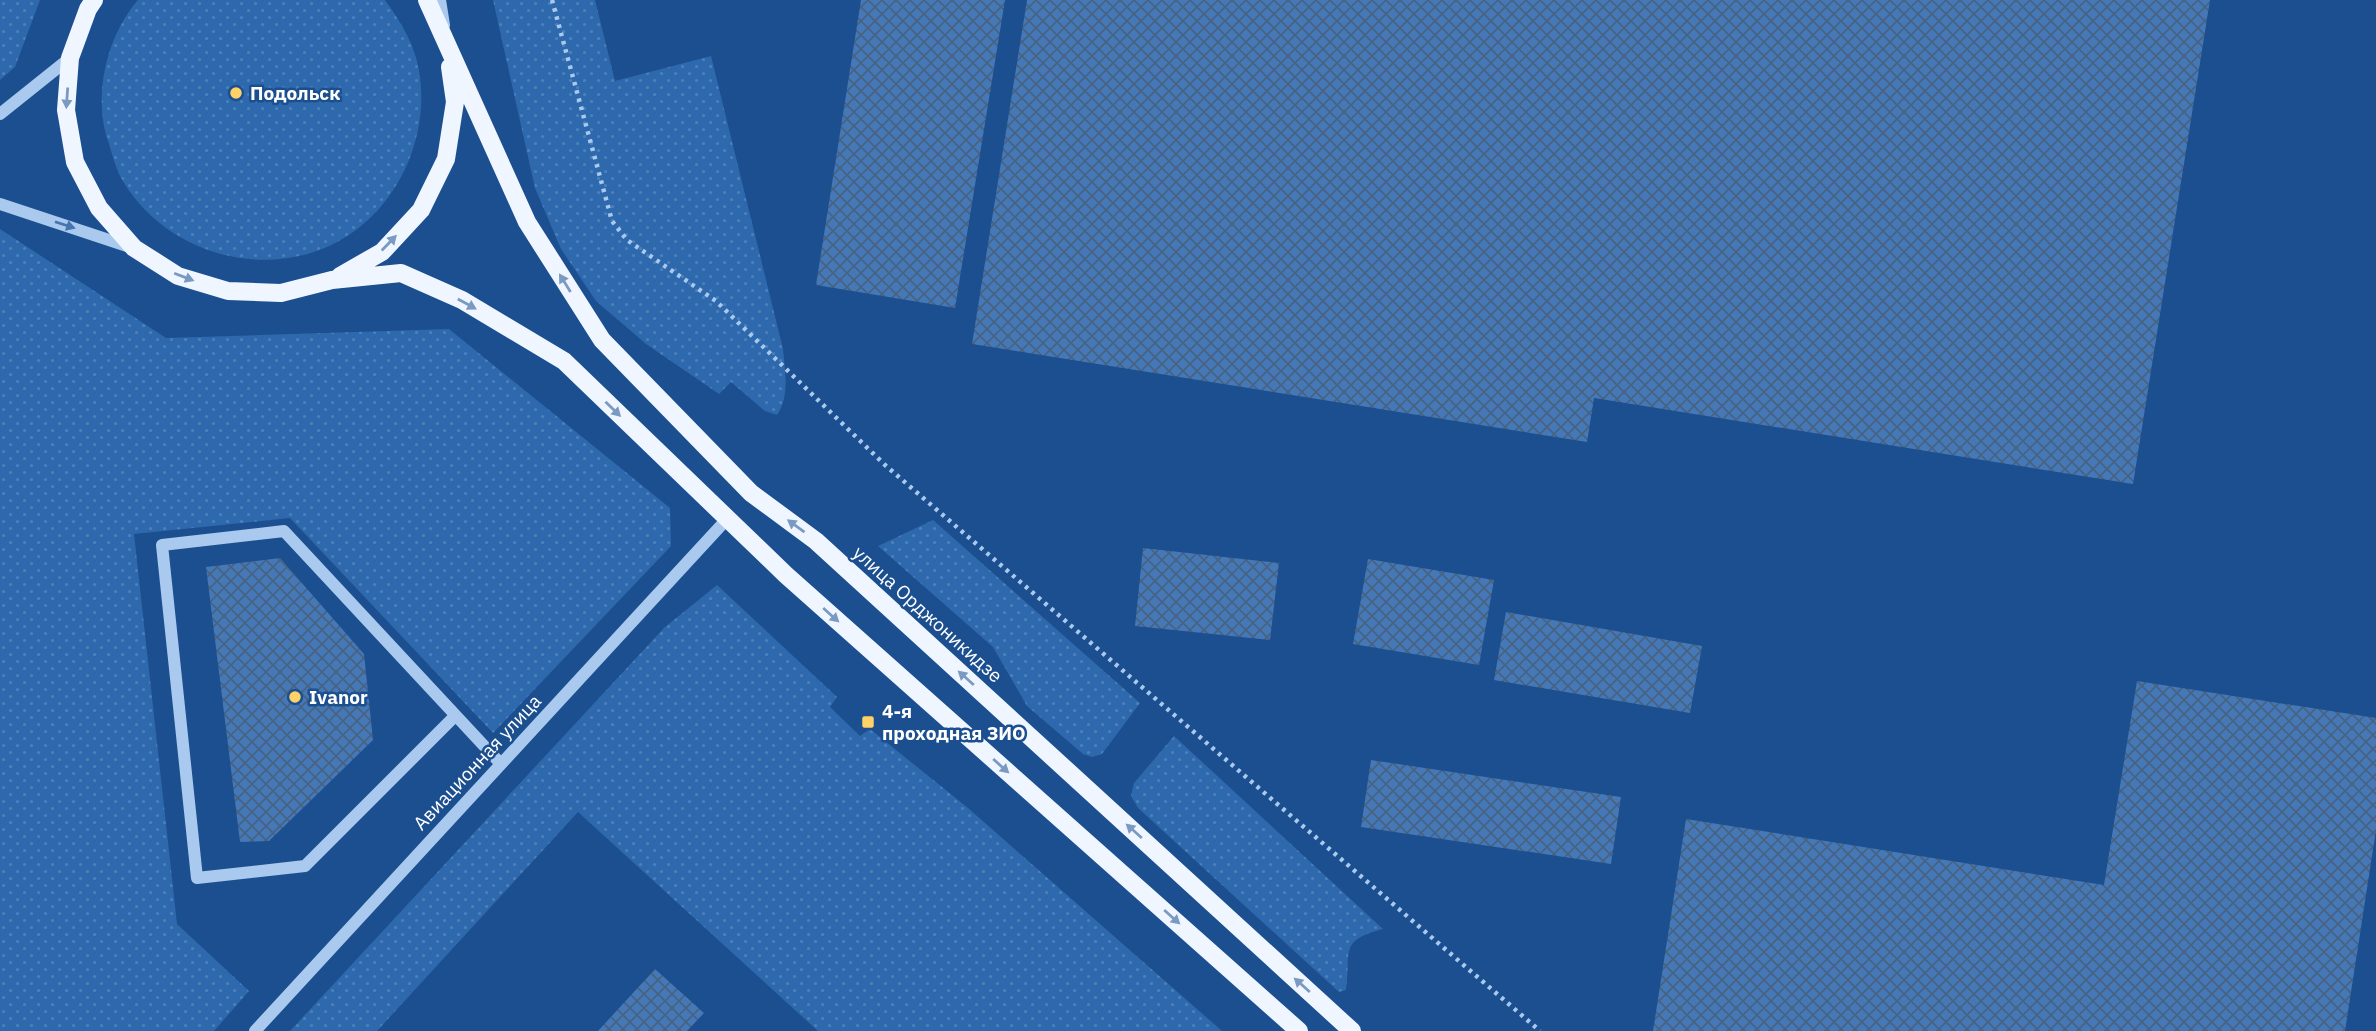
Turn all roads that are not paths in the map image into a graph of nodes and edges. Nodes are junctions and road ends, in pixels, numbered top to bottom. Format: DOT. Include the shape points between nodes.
graph roads {
  1 [pos="427,0"];
  2 [pos="440,0"];
  3 [pos="90,3"];
  4 [pos="447,46"];
  5 [pos="70,58"];
  6 [pos="0,114"];
  7 [pos="0,204"];
  8 [pos="134,248"];
  9 [pos="332,280"];
  10 [pos="727,519"];
  11 [pos="455,716"];
  12 [pos="501,764"];
  13 [pos="255,1031"];
  14 [pos="1299,1031"];
  15 [pos="1352,1031"];
  1 -- 4 [label="main road"];
  2 -- 4 [label="street"];
  3 -- 5 [label="main road"];
  9 -- 4 [label="main road, one-way" via="382,252 421,210 446,159 455,102"];
  15 -- 4 [label="main road, улица Орджоникидзе, one-way" via="816,541 751,493 602,340 527,222"];
  5 -- 6 [label="street"];
  5 -- 8 [label="main road, one-way" via="66,110 75,162 99,208"];
  7 -- 8 [label="street, one-way"];
  8 -- 9 [label="main road, one-way" via="178,276 228,291 281,293"];
  9 -- 10 [label="main road, one-way" via="401,274 461,300 564,361"];
  10 -- 12 [label="street, Авиационная улица"];
  10 -- 14 [label="main road, one-way"];
  11 -- 11 [label="street" via="284,531 162,545 197,878 305,866"];
  11 -- 12 [label="street"];
  12 -- 13 [label="street, Авиационная улица"];
}
